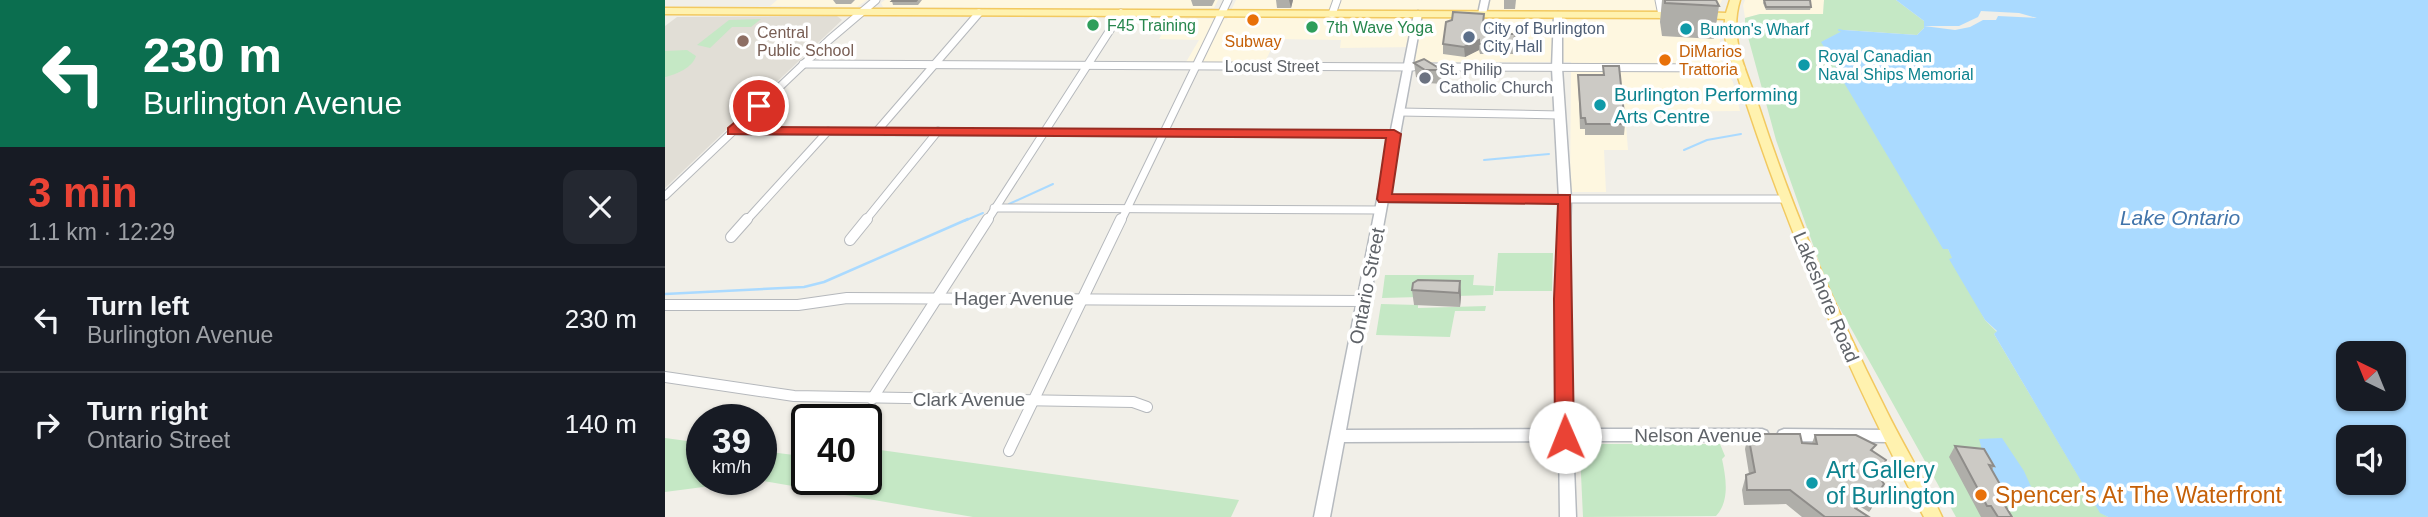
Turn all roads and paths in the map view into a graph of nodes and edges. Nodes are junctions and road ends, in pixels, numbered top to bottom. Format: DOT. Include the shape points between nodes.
graph roads {
  1 [pos="876,0"];
  2 [pos="1228,0"];
  3 [pos="1337,0"];
  4 [pos="1485,0"];
  5 [pos="1660,0"];
  6 [pos="1735,0"];
  7 [pos="665,11"];
  8 [pos="859,12"];
  9 [pos="979,13"];
  10 [pos="1121,13"];
  11 [pos="1221,13"];
  12 [pos="1332,14"];
  13 [pos="1418,14"];
  14 [pos="1482,14"];
  15 [pos="1558,15"];
  16 [pos="1662,15"];
  17 [pos="1729,16"];
  18 [pos="803,64"];
  19 [pos="1087,64"];
  20 [pos="935,65"];
  21 [pos="1195,65"];
  22 [pos="1407,66"];
  23 [pos="1557,68"];
  24 [pos="1741,68"];
  25 [pos="1399,112"];
  26 [pos="1560,115"];
  27 [pos="733,131"];
  28 [pos="828,131"];
  29 [pos="877,131"];
  30 [pos="938,131"];
  31 [pos="1044,131"];
  32 [pos="1163,132"];
  33 [pos="1394,134"];
  34 [pos="665,196"];
  35 [pos="1565,199"];
  36 [pos="1786,199"];
  37 [pos="1383,204"];
  38 [pos="994,208"];
  39 [pos="1126,209"];
  40 [pos="731,237"];
  41 [pos="850,240"];
  42 [pos="937,298"];
  43 [pos="1083,298"];
  44 [pos="1364,301"];
  45 [pos="667,307"];
  46 [pos="665,377"];
  47 [pos="872,399"];
  48 [pos="1034,400"];
  49 [pos="1147,407"];
  50 [pos="1339,436"];
  51 [pos="1889,436"];
  52 [pos="1565,437"];
  53 [pos="1009,451"];
  54 [pos="1322,517"];
  55 [pos="1568,517"];
  56 [pos="1933,517"];
  1 -- 8 [label="street"];
  2 -- 11 [label="street"];
  3 -- 12 [label="street"];
  4 -- 14 [label="street"];
  5 -- 16 [label="street"];
  6 -- 17 [label="main road, Lakeshore Road"];
  7 -- 8 [label="main road"];
  8 -- 9 [label="main road"];
  8 -- 18 [label="street"];
  9 -- 10 [label="main road"];
  9 -- 20 [label="street"];
  10 -- 11 [label="main road"];
  10 -- 19 [label="street"];
  11 -- 12 [label="main road"];
  11 -- 21 [label="street"];
  12 -- 13 [label="main road"];
  13 -- 14 [label="main road"];
  13 -- 22 [label="street, Ontario Street"];
  14 -- 15 [label="main road"];
  15 -- 16 [label="main road"];
  15 -- 23 [label="street"];
  16 -- 17 [label="main road"];
  17 -- 24 [label="main road, Lakeshore Road" via="1734,59"];
  18 -- 20 [label="street, Locust Street"];
  18 -- 27 [label="street"];
  19 -- 20 [label="street, Locust Street"];
  19 -- 21 [label="street, Locust Street"];
  19 -- 31 [label="street"];
  20 -- 29 [label="street"];
  21 -- 22 [label="street, Locust Street"];
  21 -- 32 [label="street"];
  22 -- 23 [label="street, Locust Street"];
  22 -- 25 [label="street, Ontario Street"];
  23 -- 24 [label="street, Locust Street"];
  23 -- 26 [label="street"];
  24 -- 36 [label="main road, Lakeshore Road"];
  25 -- 26 [label="street"];
  25 -- 33 [label="street, Ontario Street"];
  26 -- 35 [label="street"];
  27 -- 28 [label="street"];
  27 -- 34 [label="street"];
  28 -- 29 [label="street"];
  28 -- 40 [label="street"];
  29 -- 30 [label="street"];
  30 -- 31 [label="street"];
  30 -- 41 [label="street"];
  31 -- 32 [label="street"];
  31 -- 38 [label="street"];
  32 -- 33 [label="street"];
  32 -- 39 [label="street"];
  33 -- 37 [label="street, Ontario Street"];
  35 -- 36 [label="street"];
  35 -- 37 [label="street"];
  35 -- 52 [label="street"];
  36 -- 51 [label="main road, Lakeshore Road" via="1814,276"];
  37 -- 39 [label="street"];
  37 -- 44 [label="street, Ontario Street"];
  38 -- 39 [label="street"];
  38 -- 42 [label="street"];
  39 -- 43 [label="street"];
  42 -- 43 [label="street, Hager Avenue"];
  42 -- 45 [label="street, Hager Avenue"];
  42 -- 47 [label="street"];
  43 -- 44 [label="street, Hager Avenue"];
  43 -- 48 [label="street"];
  44 -- 50 [label="street, Ontario Street"];
  46 -- 47 [label="street, Clark Avenue" via="793,396"];
  47 -- 48 [label="street, Clark Avenue"];
  48 -- 49 [label="street, Clark Avenue" via="1133,402"];
  48 -- 53 [label="street"];
  50 -- 52 [label="street, Nelson Avenue"];
  50 -- 54 [label="street, Ontario Street"];
  51 -- 52 [label="street, Nelson Avenue"];
  51 -- 56 [label="main road, Lakeshore Road"];
  52 -- 55 [label="street"];
}
